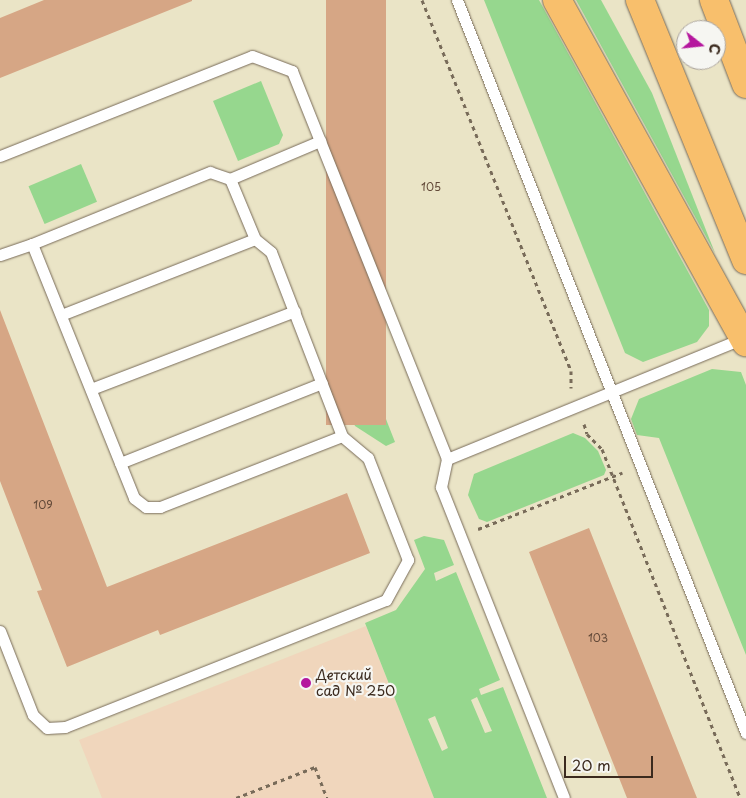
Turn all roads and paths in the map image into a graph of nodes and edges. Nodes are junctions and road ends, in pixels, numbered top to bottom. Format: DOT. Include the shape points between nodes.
graph roads {
  1 [pos="457,0"];
  2 [pos="557,0"];
  3 [pos="640,0"];
  4 [pos="714,0"];
  5 [pos="746,84"];
  6 [pos="320,141"];
  7 [pos="0,156"];
  8 [pos="230,179"];
  9 [pos="254,239"];
  10 [pos="32,244"];
  11 [pos="0,255"];
  12 [pos="746,260"];
  13 [pos="294,311"];
  14 [pos="61,315"];
  15 [pos="745,340"];
  16 [pos="322,383"];
  17 [pos="91,390"];
  18 [pos="611,393"];
  19 [pos="342,436"];
  20 [pos="447,459"];
  21 [pos="120,462"];
  22 [pos="638,466"];
  23 [pos="459,536"];
  24 [pos="0,631"];
  25 [pos="746,733"];
  26 [pos="236,798"];
  27 [pos="327,798"];
  28 [pos="564,798"];
  1 -- 18 [label="lane"];
  2 -- 15 [label="main road"];
  3 -- 12 [label="main road"];
  4 -- 5 [label="main road"];
  6 -- 7 [label="lane" via="292,71 252,56"];
  6 -- 8 [label="lane"];
  6 -- 20 [label="lane"];
  8 -- 9 [label="lane"];
  8 -- 10 [label="lane" via="210,172"];
  9 -- 13 [label="lane" via="271,252"];
  9 -- 14 [label="lane"];
  10 -- 11 [label="lane"];
  10 -- 14 [label="lane"];
  13 -- 16 [label="lane"];
  13 -- 17 [label="lane"];
  14 -- 17 [label="lane"];
  15 -- 18 [label="lane"];
  16 -- 19 [label="lane"];
  16 -- 21 [label="lane"];
  17 -- 21 [label="lane"];
  18 -- 20 [label="lane"];
  18 -- 22 [label="lane"];
  19 -- 21 [label="lane" via="160,507 146,508 134,498"];
  19 -- 24 [label="lane" via="368,458 408,560 386,600 74,723 48,728 33,715"];
  20 -- 23 [label="lane" via="441,487"];
  22 -- 23 [label="path"];
  22 -- 25 [label="lane"];
  23 -- 28 [label="lane"];
  26 -- 27 [label="path" via="315,767"];
}
